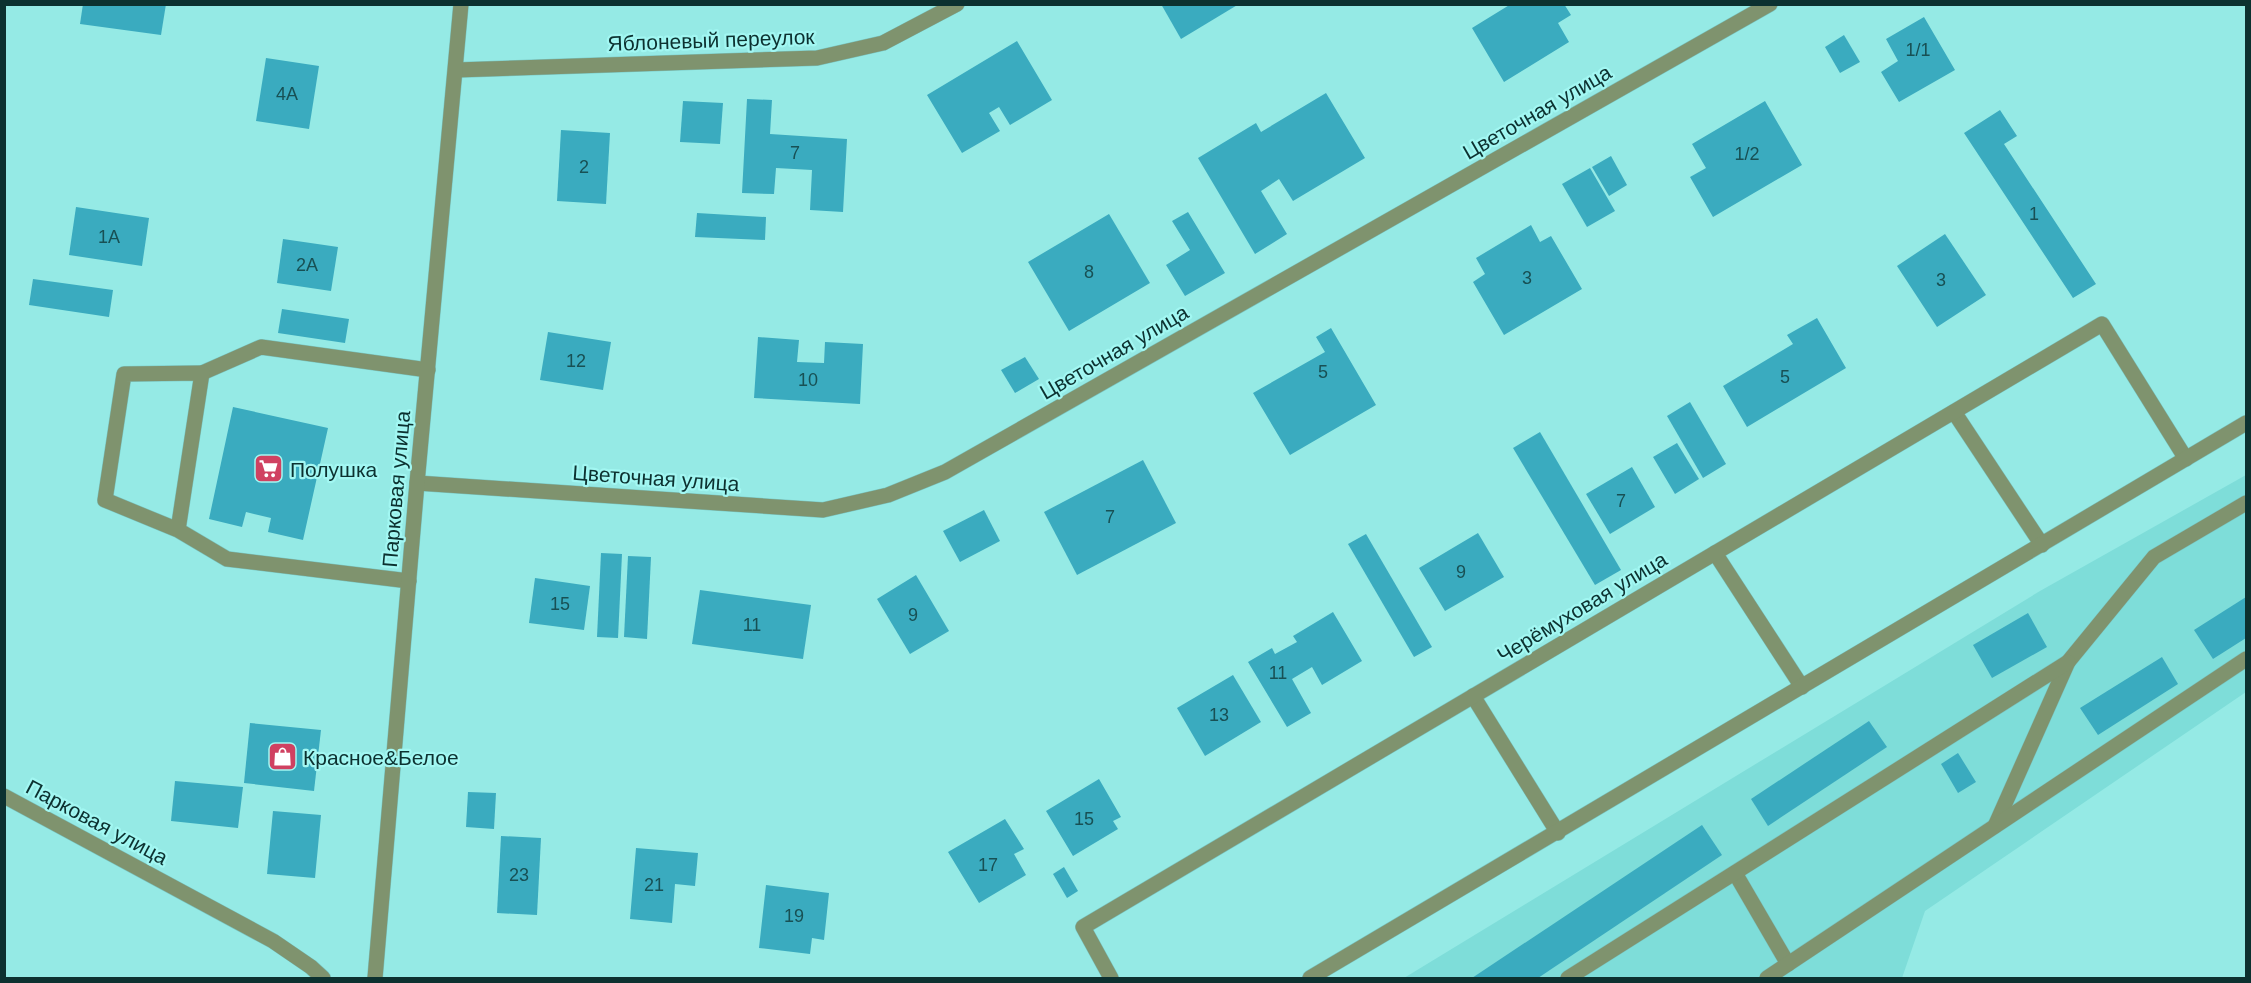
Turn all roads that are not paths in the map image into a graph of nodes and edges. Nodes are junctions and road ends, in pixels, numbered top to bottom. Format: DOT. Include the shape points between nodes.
graph roads {
  1 [pos="461,4"];
  2 [pos="957,4"];
  3 [pos="1770,4"];
  4 [pos="456,70"];
  5 [pos="428,370"];
  6 [pos="202,373"];
  7 [pos="1954,412"];
  8 [pos="2247,423"];
  9 [pos="2186,459"];
  10 [pos="417,483"];
  11 [pos="2247,503"];
  12 [pos="178,530"];
  13 [pos="2042,545"];
  14 [pos="1715,553"];
  15 [pos="409,580"];
  16 [pos="2247,658"];
  17 [pos="2068,662"];
  18 [pos="1802,687"];
  19 [pos="1473,696"];
  20 [pos="4,796"];
  21 [pos="1995,826"];
  22 [pos="1558,833"];
  23 [pos="1735,873"];
  24 [pos="1788,964"];
  25 [pos="323,978"];
  26 [pos="375,978"];
  27 [pos="1111,978"];
  28 [pos="1310,978"];
  29 [pos="1568,978"];
  30 [pos="1767,978"];
  1 -- 4 [label="street, Парковая улица"];
  2 -- 4 [label="street, Яблоневый переулок" via="883,43 817,58"];
  3 -- 10 [label="street, Цветочная улица" via="945,472 888,495 823,510"];
  4 -- 5 [label="street, Парковая улица"];
  5 -- 6 [label="street" via="261,347"];
  5 -- 10 [label="street, Парковая улица"];
  6 -- 12 [label="street"];
  6 -- 12 [label="street" via="124,374 105,500"];
  7 -- 9 [label="street, Черёмуховая улица" via="2102,324"];
  7 -- 13 [label="street"];
  7 -- 14 [label="street, Черёмуховая улица"];
  8 -- 9 [label="street"];
  9 -- 13 [label="street"];
  10 -- 15 [label="street, Парковая улица"];
  11 -- 17 [label="street" via="2154,557"];
  12 -- 15 [label="street" via="227,559"];
  13 -- 18 [label="street"];
  14 -- 18 [label="street"];
  14 -- 19 [label="street, Черёмуховая улица"];
  15 -- 26 [label="street, Парковая улица"];
  16 -- 21 [label="street"];
  17 -- 21 [label="street"];
  17 -- 23 [label="street"];
  18 -- 22 [label="street"];
  19 -- 22 [label="street"];
  19 -- 27 [label="street, Черёмуховая улица" via="1083,927"];
  20 -- 25 [label="street, Парковая улица" via="273,941"];
  21 -- 24 [label="street"];
  22 -- 28 [label="street"];
  23 -- 24 [label="street"];
  23 -- 29 [label="street"];
  24 -- 30 [label="street"];
}
